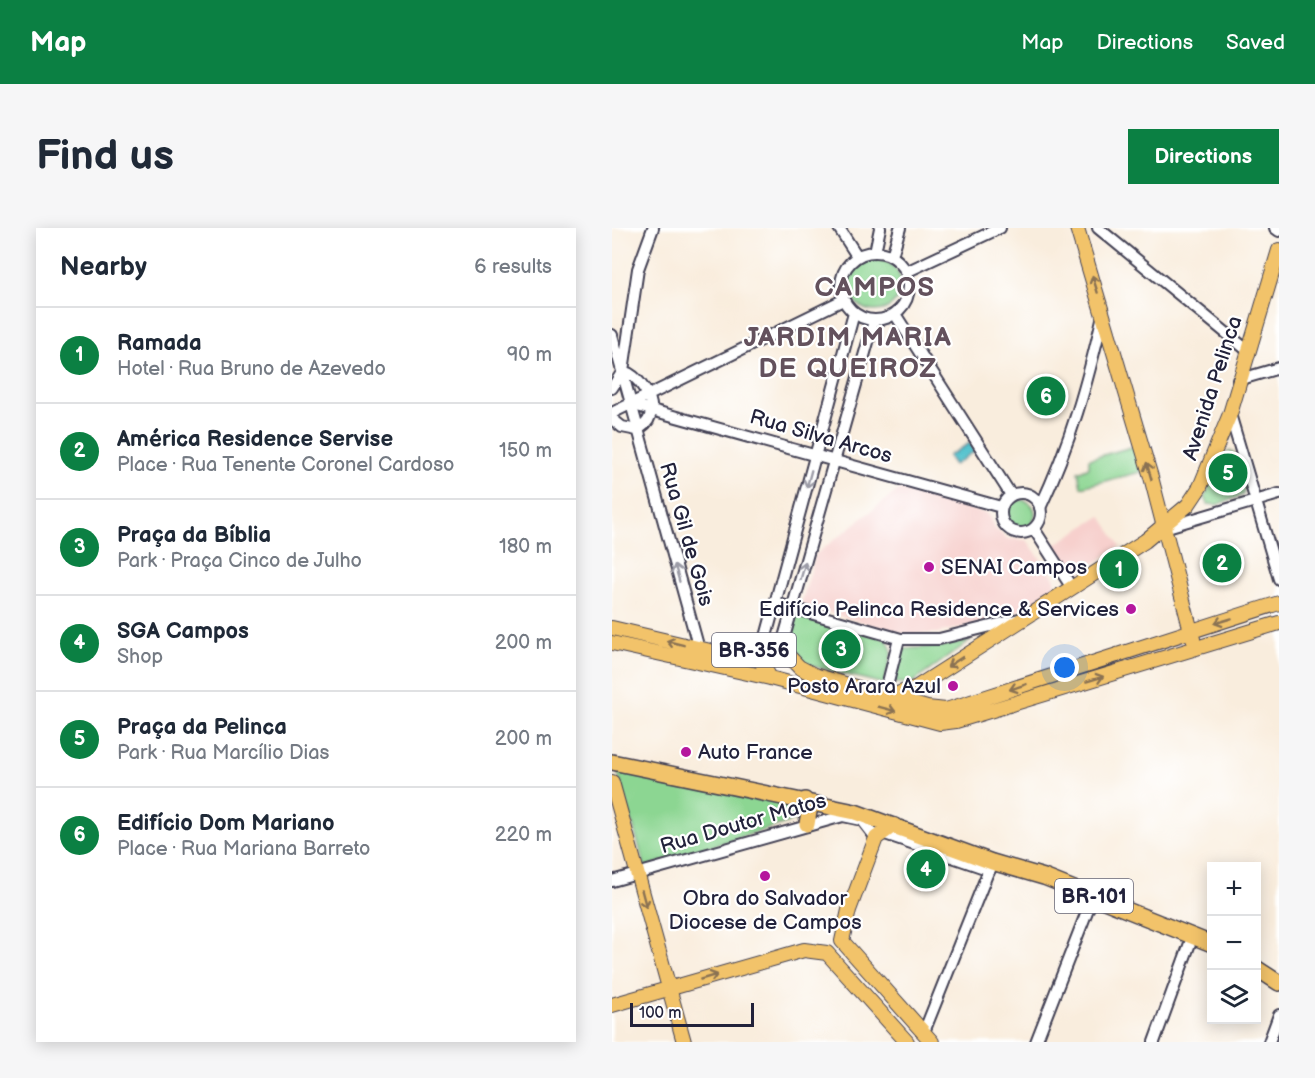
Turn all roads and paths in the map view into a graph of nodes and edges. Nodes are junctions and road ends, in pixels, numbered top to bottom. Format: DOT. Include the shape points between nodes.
graph roads {
  1 [pos="653,228"];
  2 [pos="839,228"];
  3 [pos="880,228"];
  4 [pos="900,228"];
  5 [pos="1000,228"];
  6 [pos="1077,228"];
  7 [pos="1098,228"];
  8 [pos="1275,228"];
  9 [pos="1279,231"];
  10 [pos="1279,250"];
  11 [pos="875,252"];
  12 [pos="857,256"];
  13 [pos="892,256"];
  14 [pos="906,273"];
  15 [pos="843,300"];
  16 [pos="1104,312"];
  17 [pos="895,314"];
  18 [pos="853,317"];
  19 [pos="874,321"];
  20 [pos="613,339"];
  21 [pos="627,345"];
  22 [pos="1247,350"];
  23 [pos="1279,368"];
  24 [pos="623,371"];
  25 [pos="1238,380"];
  26 [pos="834,387"];
  27 [pos="612,388"];
  28 [pos="853,393"];
  29 [pos="647,395"];
  30 [pos="630,404"];
  31 [pos="651,409"];
  32 [pos="612,413"];
  33 [pos="1230,414"];
  34 [pos="612,418"];
  35 [pos="637,430"];
  36 [pos="815,454"];
  37 [pos="833,459"];
  38 [pos="1279,494"];
  39 [pos="1011,495"];
  40 [pos="1256,502"];
  41 [pos="1001,507"];
  42 [pos="1040,508"];
  43 [pos="1164,528"];
  44 [pos="1034,529"];
  45 [pos="795,530"];
  46 [pos="814,534"];
  47 [pos="1279,579"];
  48 [pos="1071,588"];
  49 [pos="775,603"];
  50 [pos="1279,603"];
  51 [pos="792,608"];
  52 [pos="1023,618"];
  53 [pos="1279,622"];
  54 [pos="612,628"];
  55 [pos="1191,631"];
  56 [pos="899,639"];
  57 [pos="612,643"];
  58 [pos="764,644"];
  59 [pos="781,648"];
  60 [pos="1196,648"];
  61 [pos="699,649"];
  62 [pos="770,678"];
  63 [pos="888,695"];
  64 [pos="989,697"];
  65 [pos="970,717"];
  66 [pos="612,762"];
  67 [pos="612,782"];
  68 [pos="805,800"];
  69 [pos="807,824"];
  70 [pos="884,832"];
  71 [pos="991,866"];
  72 [pos="637,873"];
  73 [pos="612,881"];
  74 [pos="1093,896"];
  75 [pos="1193,935"];
  76 [pos="842,941"];
  77 [pos="1207,942"];
  78 [pos="827,953"];
  79 [pos="1260,970"];
  80 [pos="1279,983"];
  81 [pos="669,989"];
  82 [pos="612,1005"];
  83 [pos="1279,1015"];
  84 [pos="925,1039"];
  85 [pos="684,1042"];
  86 [pos="907,1042"];
  87 [pos="1036,1042"];
  88 [pos="1154,1042"];
  89 [pos="1269,1042"];
  1 -- 21 [label="street" via="638,269"];
  2 -- 12 [label="street"];
  3 -- 11 [label="street"];
  4 -- 13 [label="street"];
  5 -- 14 [label="street"];
  16 -- 6 [label="main road, one-way"];
  7 -- 22 [label="street"];
  8 -- 9 [label="street"];
  10 -- 22 [label="main road, Avenida Pelinca"];
  11 -- 12 [label="street"];
  11 -- 13 [label="street"];
  12 -- 15 [label="street" via="842,276"];
  13 -- 14 [label="street"];
  14 -- 17 [label="street" via="908,295"];
  15 -- 18 [label="street"];
  15 -- 29 [label="street"];
  16 -- 42 [label="street" via="1084,397 1064,457"];
  43 -- 16 [label="main road, one-way"];
  17 -- 19 [label="street"];
  17 -- 39 [label="street"];
  18 -- 19 [label="street"];
  18 -- 26 [label="street"];
  19 -- 28 [label="street"];
  20 -- 21 [label="street"];
  20 -- 24 [label="street, Rua Gil de Gois"];
  21 -- 24 [label="street"];
  22 -- 25 [label="main road, Avenida Pelinca"];
  23 -- 25 [label="street"];
  24 -- 27 [label="street"];
  24 -- 29 [label="street, Rua Gil de Gois" via="633,376"];
  24 -- 30 [label="street, Rua Gil de Gois"];
  25 -- 33 [label="main road, Avenida Pelinca"];
  26 -- 28 [label="street"];
  26 -- 36 [label="street"];
  28 -- 37 [label="street"];
  29 -- 30 [label="street"];
  29 -- 31 [label="street, Rua Gil de Gois"];
  30 -- 31 [label="street, Rua Silva Arcos"];
  30 -- 32 [label="street"];
  30 -- 35 [label="street, Rua Gil de Gois"];
  31 -- 35 [label="street" via="647,423"];
  31 -- 36 [label="street, Rua Silva Arcos"];
  33 -- 40 [label="street"];
  33 -- 43 [label="main road, Avenida Pelinca" via="1195,496"];
  34 -- 35 [label="street" via="622,427"];
  61 -- 35 [label="street, Rua Gil de Gois, one-way"];
  36 -- 37 [label="street, Rua Silva Arcos"];
  36 -- 45 [label="street, one-way"];
  37 -- 41 [label="street, Rua Silva Arcos"];
  37 -- 46 [label="street"];
  38 -- 40 [label="street"];
  39 -- 41 [label="street"];
  39 -- 42 [label="street" via="1029,494"];
  40 -- 43 [label="street"];
  40 -- 47 [label="street"];
  41 -- 44 [label="street" via="1004,524 1010,530 1018,533"];
  42 -- 44 [label="street" via="1039,523"];
  43 -- 48 [label="main road, Avenida Pelinca"];
  43 -- 55 [label="main road"];
  44 -- 48 [label="street"];
  45 -- 46 [label="street"];
  45 -- 49 [label="street"];
  51 -- 46 [label="street, one-way"];
  48 -- 52 [label="main road, Avenida Pelinca"];
  49 -- 51 [label="street"];
  49 -- 58 [label="street"];
  50 -- 55 [label="main road, one-way"];
  51 -- 56 [label="street"];
  51 -- 59 [label="street"];
  52 -- 56 [label="street" via="939,639"];
  52 -- 63 [label="main road, Avenida Pelinca, one-way" via="917,687"];
  53 -- 60 [label="main road, BR-356"];
  61 -- 54 [label="main road, BR-356, one-way"];
  55 -- 60 [label="main road"];
  55 -- 64 [label="main road, one-way"];
  56 -- 63 [label="street"];
  57 -- 62 [label="main road, BR-356"];
  58 -- 59 [label="main road, BR-356"];
  58 -- 61 [label="main road, BR-356" via="756,650 734,654"];
  58 -- 62 [label="main road" via="762,663"];
  59 -- 63 [label="main road, BR-356" via="799,667 814,675"];
  65 -- 60 [label="main road, BR-356, one-way"];
  62 -- 65 [label="main road, BR-356, one-way" via="940,723"];
  63 -- 64 [label="main road" via="946,710"];
  64 -- 65 [label="main road" via="991,707"];
  66 -- 68 [label="highway, BR-101"];
  67 -- 72 [label="main road"];
  68 -- 69 [label="highway"];
  68 -- 70 [label="highway, BR-101"];
  69 -- 70 [label="street, Rua Doutor Matos" via="852,816"];
  69 -- 72 [label="street, Rua Doutor Matos"];
  70 -- 71 [label="highway, BR-101"];
  70 -- 76 [label="main road" via="849,910"];
  71 -- 74 [label="highway, BR-101" via="1044,877"];
  71 -- 84 [label="street"];
  72 -- 73 [label="street, Rua Doutor Matos"];
  72 -- 81 [label="main road, one-way"];
  74 -- 75 [label="highway, BR-101"];
  74 -- 87 [label="street"];
  75 -- 77 [label="highway, BR-101"];
  75 -- 88 [label="street"];
  76 -- 78 [label="main road"];
  76 -- 84 [label="main road"];
  81 -- 78 [label="main road, one-way" via="804,950"];
  78 -- 86 [label="main road"];
  79 -- 80 [label="highway"];
  81 -- 82 [label="main road"];
  81 -- 85 [label="main road"];
  83 -- 89 [label="street"];
}
